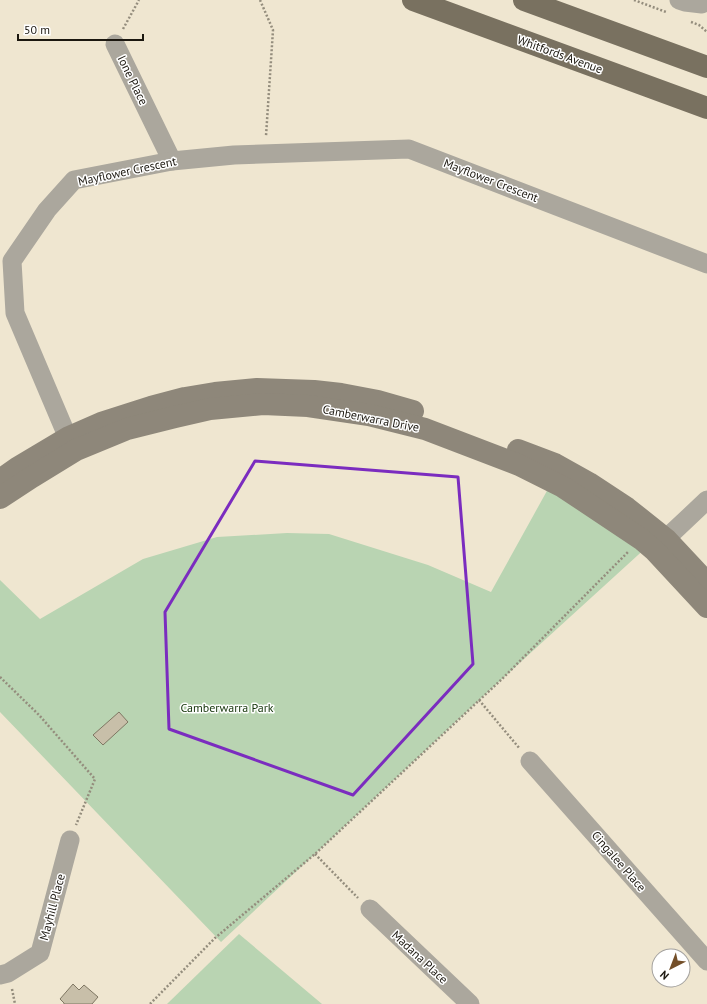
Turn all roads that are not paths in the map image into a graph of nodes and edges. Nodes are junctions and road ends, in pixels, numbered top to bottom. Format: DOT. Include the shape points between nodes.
graph roads {
  1 [pos="413,0"];
  2 [pos="524,0"];
  3 [pos="679,0"];
  4 [pos="706,0"];
  5 [pos="115,44"];
  6 [pos="707,67"];
  7 [pos="707,108"];
  8 [pos="172,161"];
  9 [pos="707,264"];
  10 [pos="73,444"];
  11 [pos="0,480"];
  12 [pos="0,498"];
  13 [pos="707,500"];
  14 [pos="654,543"];
  15 [pos="707,583"];
  16 [pos="707,607"];
  17 [pos="530,762"];
  18 [pos="70,840"];
  19 [pos="370,909"];
  20 [pos="707,961"];
  21 [pos="0,975"];
  22 [pos="470,1004"];
  1 -- 7 [label="main road, Whitfords Avenue"];
  2 -- 6 [label="main road"];
  3 -- 4 [label="street" via="702,4"];
  5 -- 8 [label="street, Ione Place"];
  8 -- 9 [label="street, Mayflower Crescent" via="265,153 409,149"];
  8 -- 10 [label="street, Mayflower Crescent" via="74,180 47,210 12,261 15,312 65,431"];
  10 -- 11 [label="street, Camberwarra Drive" via="17,468"];
  10 -- 12 [label="street, Camberwarra Drive" via="32,477"];
  10 -- 14 [label="street, Camberwarra Drive" via="210,409 263,404 308,406 362,414 425,429 519,465 564,487"];
  13 -- 14 [label="street"];
  14 -- 15 [label="street, Camberwarra Drive"];
  14 -- 16 [label="street, Camberwarra Drive"];
  17 -- 20 [label="street, Cingalee Place"];
  18 -- 21 [label="street, Mayhill Place" via="40,953 8,973"];
  19 -- 22 [label="street, Madana Place"];
}
